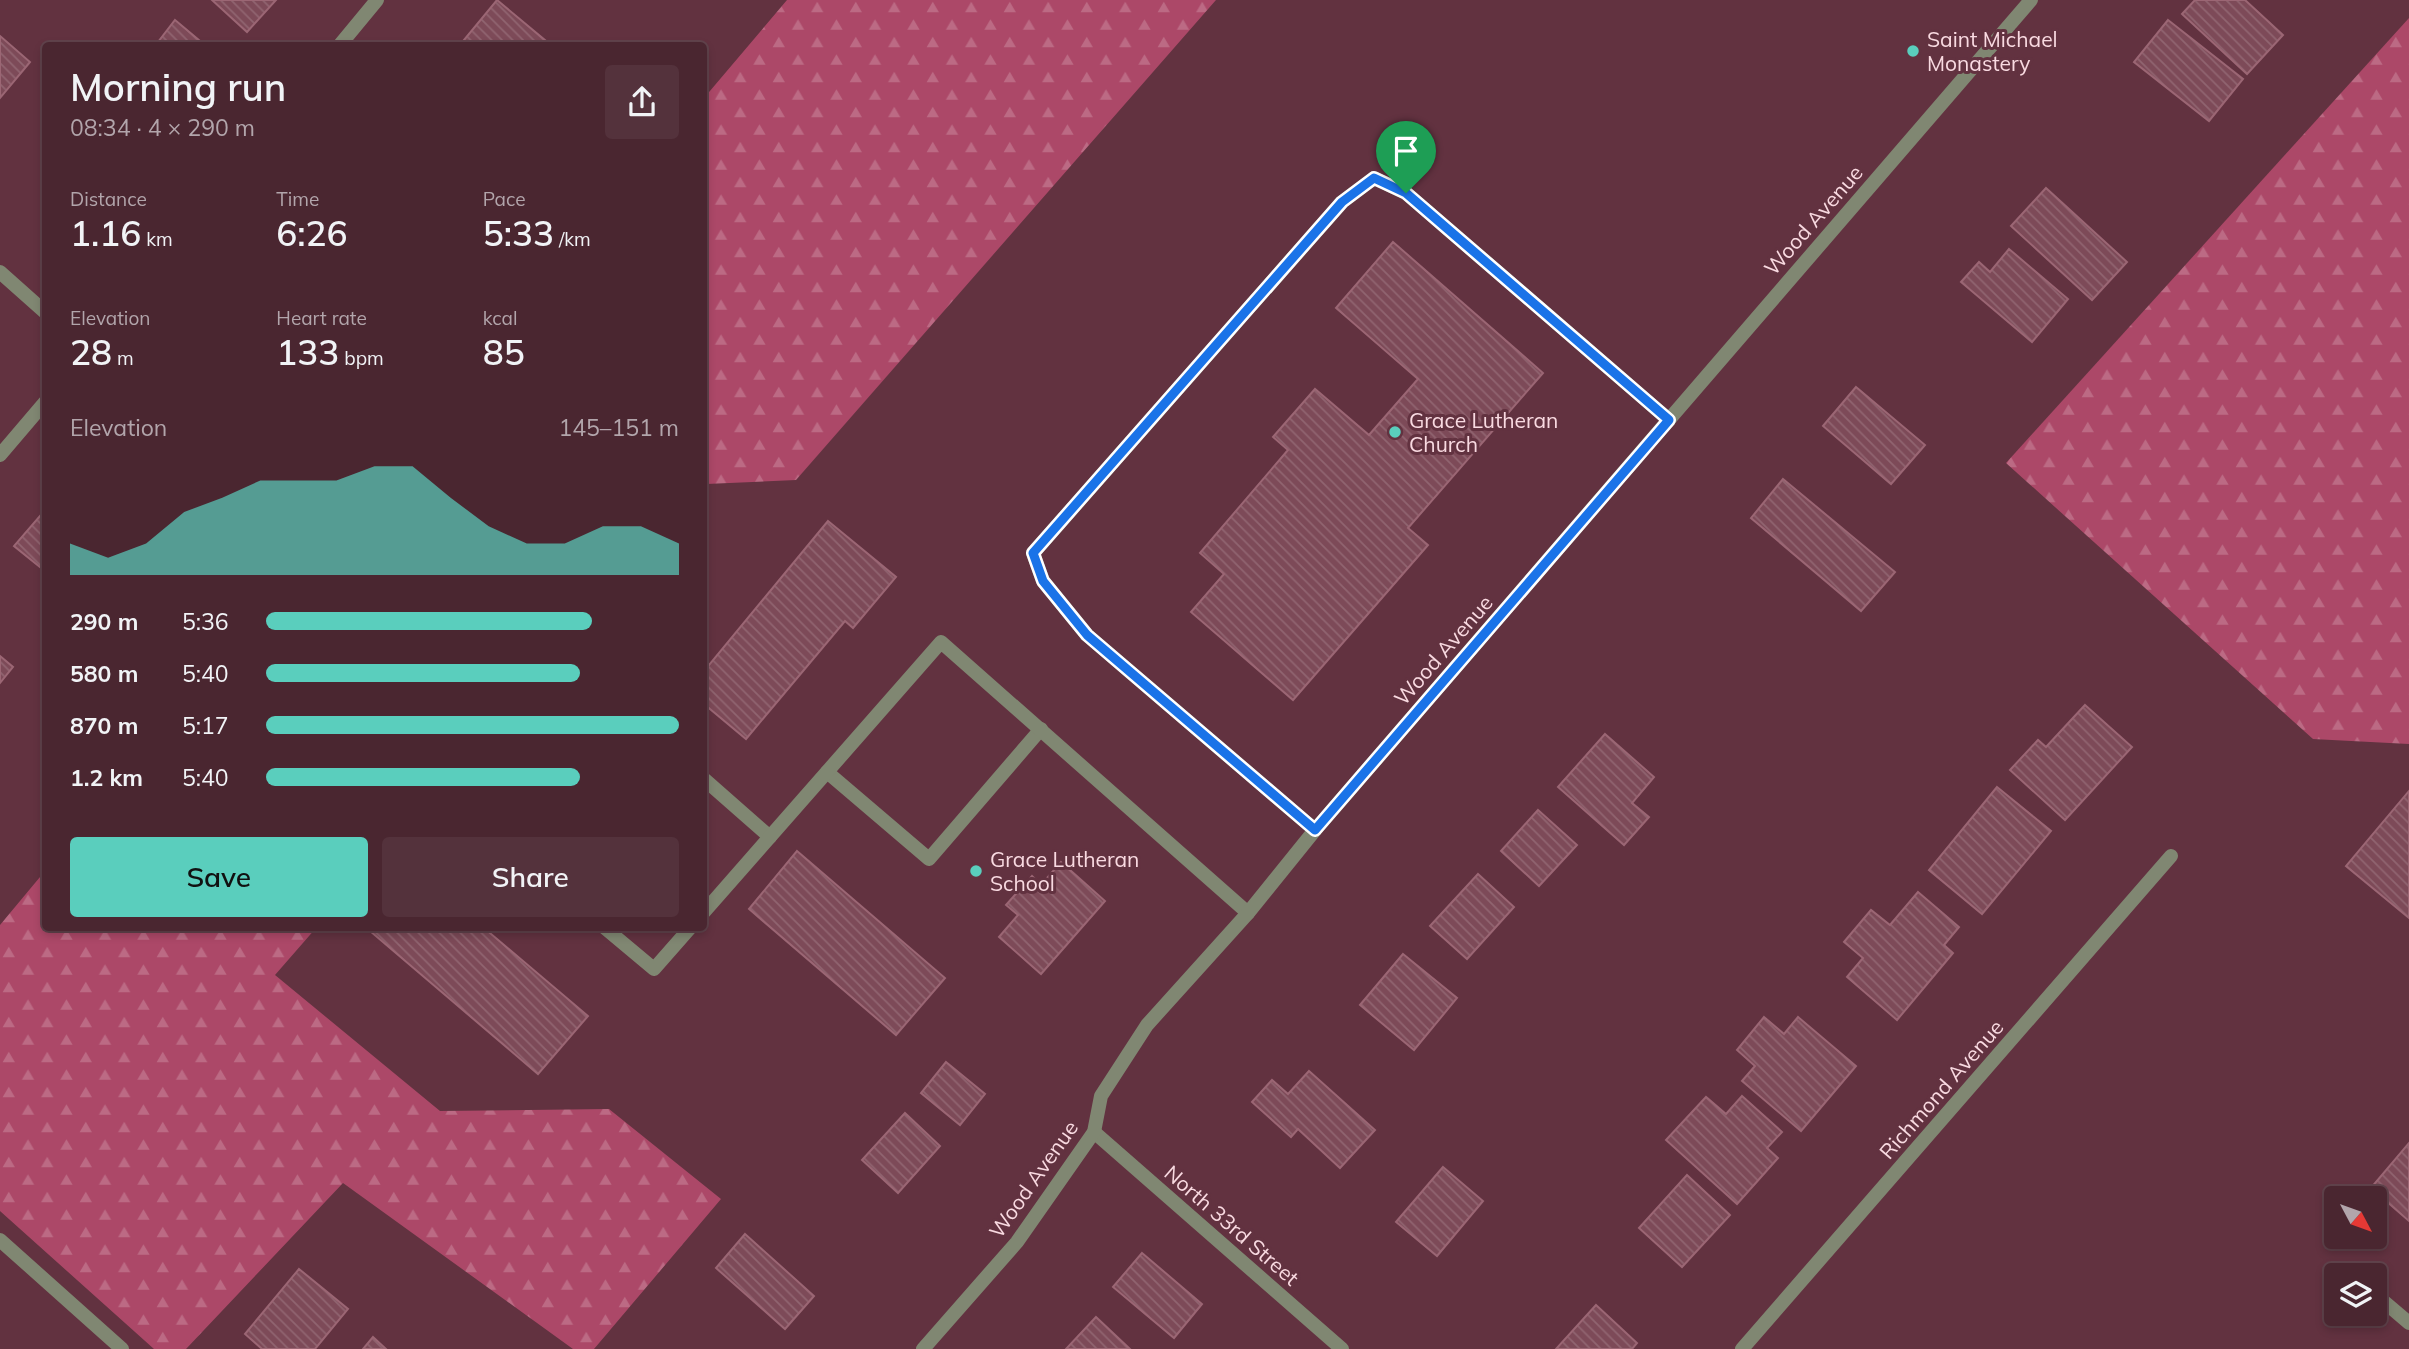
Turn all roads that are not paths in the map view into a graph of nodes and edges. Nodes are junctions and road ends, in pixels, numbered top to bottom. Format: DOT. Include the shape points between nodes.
graph roads {
  1 [pos="377,0"];
  2 [pos="2031,0"];
  3 [pos="342,42"];
  4 [pos="0,272"];
  5 [pos="42,309"];
  6 [pos="42,406"];
  7 [pos="1669,420"];
  8 [pos="0,455"];
  9 [pos="1041,729"];
  10 [pos="827,772"];
  11 [pos="707,782"];
  12 [pos="1315,830"];
  13 [pos="770,837"];
  14 [pos="2171,856"];
  15 [pos="707,909"];
  16 [pos="1248,914"];
  17 [pos="609,931"];
  18 [pos="687,931"];
  19 [pos="1094,1132"];
  20 [pos="0,1240"];
  21 [pos="2387,1304"];
  22 [pos="2409,1323"];
  23 [pos="122,1349"];
  24 [pos="923,1349"];
  25 [pos="1342,1349"];
  26 [pos="1742,1349"];
  1 -- 3 [label="street"];
  2 -- 7 [label="street, Wood Avenue"];
  4 -- 5 [label="street"];
  6 -- 8 [label="street"];
  7 -- 12 [label="street, Wood Avenue"];
  7 -- 12 [label="street" via="1406,193 1374,178 1342,202 1033,553 1043,581 1087,635"];
  9 -- 10 [label="street" via="941,642"];
  9 -- 10 [label="street" via="929,859"];
  9 -- 16 [label="street"];
  10 -- 13 [label="street"];
  11 -- 13 [label="street"];
  12 -- 16 [label="street, Wood Avenue"];
  13 -- 15 [label="street"];
  14 -- 26 [label="street, Richmond Avenue"];
  16 -- 19 [label="street, Wood Avenue" via="1147,1025 1101,1096"];
  17 -- 18 [label="street" via="654,969"];
  19 -- 24 [label="street, Wood Avenue" via="1017,1242"];
  19 -- 25 [label="street, North 33rd Street"];
  20 -- 23 [label="street"];
  21 -- 22 [label="street"];
}
